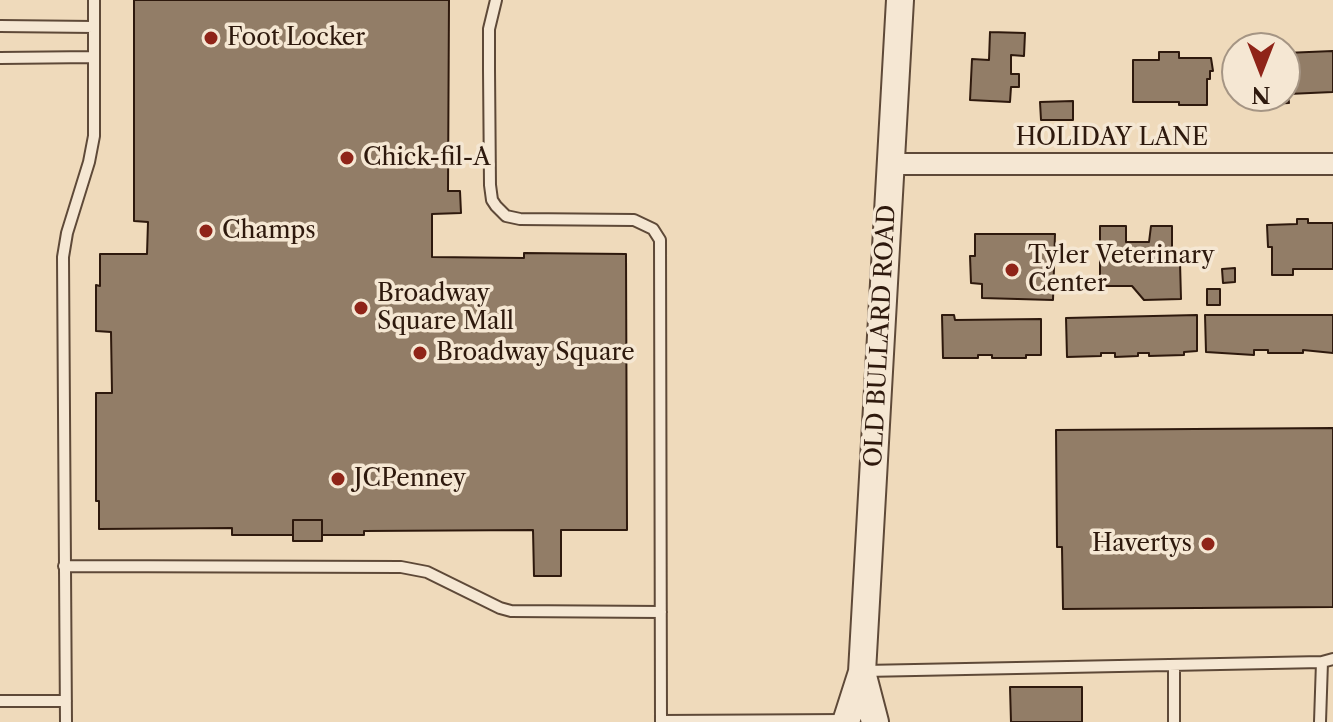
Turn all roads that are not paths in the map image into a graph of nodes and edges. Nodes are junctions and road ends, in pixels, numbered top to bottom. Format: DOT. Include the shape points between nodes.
graph roads {
  1 [pos="94,0"];
  2 [pos="496,0"];
  3 [pos="900,0"];
  4 [pos="0,26"];
  5 [pos="94,27"];
  6 [pos="94,57"];
  7 [pos="0,58"];
  8 [pos="891,164"];
  9 [pos="1333,164"];
  10 [pos="64,566"];
  11 [pos="661,612"];
  12 [pos="1327,660"];
  13 [pos="1174,665"];
  14 [pos="862,672"];
  15 [pos="0,701"];
  16 [pos="66,701"];
  17 [pos="846,721"];
  18 [pos="66,722"];
  19 [pos="661,722"];
  20 [pos="875,722"];
  21 [pos="1174,722"];
  22 [pos="1320,722"];
  1 -- 5 [label="lane"];
  2 -- 11 [label="lane" via="489,29 490,185 496,206 506,216 520,219 634,220 648,225 660,240"];
  3 -- 8 [label="street, OLD BULLARD ROAD"];
  4 -- 5 [label="lane"];
  5 -- 6 [label="lane"];
  6 -- 7 [label="lane"];
  6 -- 10 [label="lane" via="94,136 63,257"];
  8 -- 9 [label="street, HOLIDAY LANE"];
  8 -- 14 [label="street, OLD BULLARD ROAD"];
  10 -- 11 [label="lane" via="401,567 427,572 511,611"];
  10 -- 16 [label="lane"];
  11 -- 19 [label="lane"];
  12 -- 13 [label="lane"];
  12 -- 22 [label="lane"];
  13 -- 14 [label="lane"];
  13 -- 21 [label="lane"];
  14 -- 17 [label="street, OLD BULLARD ROAD"];
  14 -- 20 [label="street, OLD BULLARD ROAD"];
  15 -- 16 [label="lane"];
  16 -- 18 [label="lane"];
  17 -- 19 [label="lane"];
}
